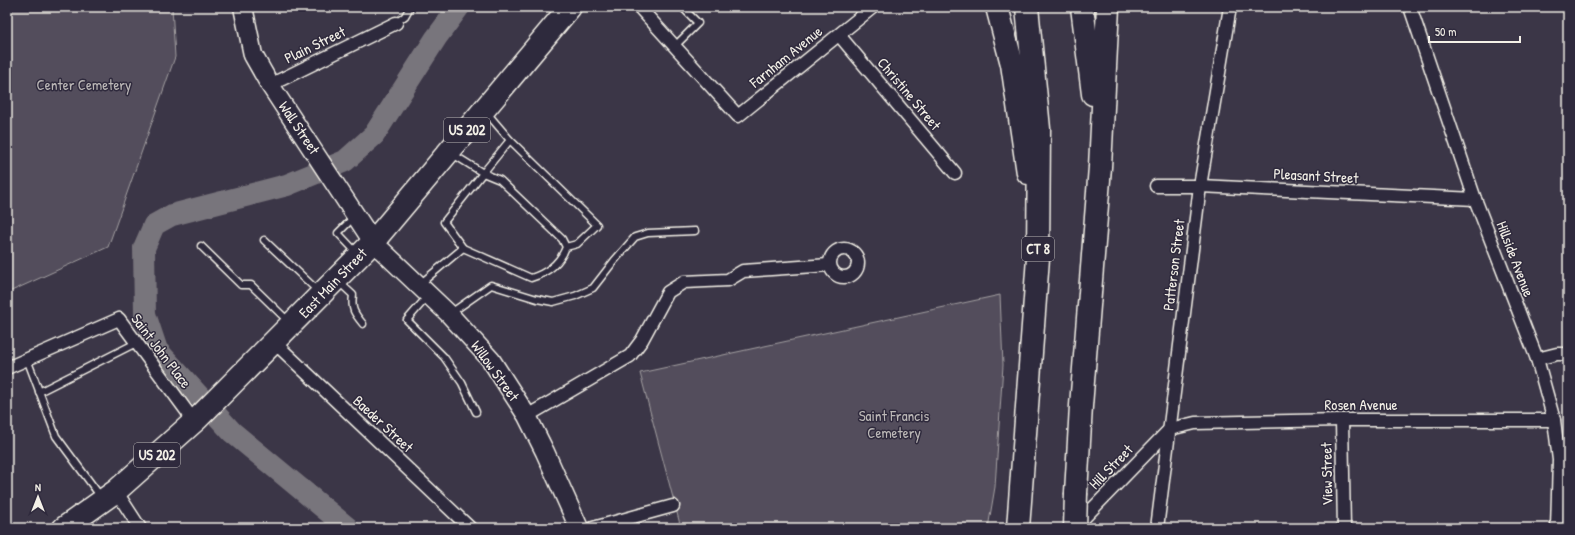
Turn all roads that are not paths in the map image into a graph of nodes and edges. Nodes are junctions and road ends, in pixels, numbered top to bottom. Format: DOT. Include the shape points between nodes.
graph roads {
  1 [pos="242,7"];
  2 [pos="410,7"];
  3 [pos="639,7"];
  4 [pos="682,7"];
  5 [pos="873,7"];
  6 [pos="997,7"];
  7 [pos="1027,7"];
  8 [pos="1082,7"];
  9 [pos="1108,7"];
  10 [pos="1230,7"];
  11 [pos="1410,7"];
  12 [pos="564,10"];
  13 [pos="396,23"];
  14 [pos="838,35"];
  15 [pos="675,46"];
  16 [pos="270,85"];
  17 [pos="484,109"];
  18 [pos="510,140"];
  19 [pos="449,151"];
  20 [pos="1100,167"];
  21 [pos="483,173"];
  22 [pos="955,173"];
  23 [pos="1156,186"];
  24 [pos="1200,186"];
  25 [pos="1475,199"];
  26 [pos="356,215"];
  27 [pos="695,231"];
  28 [pos="264,240"];
  29 [pos="201,246"];
  30 [pos="566,247"];
  31 [pos="463,248"];
  32 [pos="366,249"];
  33 [pos="1038,258"];
  34 [pos="829,265"];
  35 [pos="329,288"];
  36 [pos="424,290"];
  37 [pos="449,314"];
  38 [pos="363,324"];
  39 [pos="292,325"];
  40 [pos="136,343"];
  41 [pos="274,343"];
  42 [pos="1568,354"];
  43 [pos="27,359"];
  44 [pos="1537,359"];
  45 [pos="7,368"];
  46 [pos="40,392"];
  47 [pos="476,412"];
  48 [pos="527,416"];
  49 [pos="196,420"];
  50 [pos="1342,420"];
  51 [pos="1554,420"];
  52 [pos="1170,429"];
  53 [pos="1020,491"];
  54 [pos="109,496"];
  55 [pos="673,506"];
  56 [pos="64,528"];
  57 [pos="140,528"];
  58 [pos="470,528"];
  59 [pos="579,528"];
  60 [pos="593,528"];
  61 [pos="1012,528"];
  62 [pos="1018,528"];
  63 [pos="1075,528"];
  64 [pos="1157,528"];
  65 [pos="1344,528"];
  66 [pos="1557,528"];
  1 -- 16 [label="main road, Wall Street" via="253,55"];
  2 -- 13 [label="lane" via="405,16"];
  3 -- 15 [label="street"];
  4 -- 15 [label="lane" via="698,23"];
  5 -- 14 [label="street, Farnham Avenue"];
  6 -- 33 [label="highway" via="1012,64"];
  7 -- 33 [label="highway, CT 8" via="1039,129"];
  8 -- 20 [label="highway"];
  9 -- 20 [label="highway"];
  10 -- 24 [label="street, Patterson Street"];
  11 -- 25 [label="street, Hillside Avenue"];
  12 -- 17 [label="highway, East Main Street / US 202"];
  13 -- 16 [label="street, Plain Street"];
  14 -- 15 [label="street, Farnham Avenue" via="738,116"];
  14 -- 22 [label="street, Christine Street"];
  16 -- 26 [label="main road, Wall Street"];
  17 -- 18 [label="lane"];
  17 -- 19 [label="highway, East Main Street / US 202"];
  18 -- 21 [label="lane"];
  18 -- 30 [label="lane" via="597,225 577,244"];
  19 -- 21 [label="lane"];
  19 -- 32 [label="highway, East Main Street / US 202"];
  20 -- 63 [label="highway, bridge"];
  21 -- 30 [label="lane" via="500,180 562,239"];
  21 -- 31 [label="lane" via="444,222"];
  23 -- 24 [label="street, Pleasant Street"];
  24 -- 25 [label="street, Pleasant Street"];
  24 -- 52 [label="street, Patterson Street"];
  25 -- 44 [label="street, Hillside Avenue"];
  26 -- 32 [label="main road, Wall Street"];
  26 -- 32 [label="lane" via="338,233"];
  27 -- 37 [label="lane" via="648,233 635,237 593,288 575,296 554,302 491,285"];
  28 -- 35 [label="lane"];
  29 -- 39 [label="lane" via="241,285 251,284"];
  30 -- 31 [label="lane" via="562,258 541,275 530,278"];
  31 -- 36 [label="lane"];
  32 -- 35 [label="highway, East Main Street / US 202"];
  32 -- 36 [label="main road, Willow Street"];
  33 -- 53 [label="highway, CT 8"];
  34 -- 48 [label="street" via="743,271 728,280 684,282 668,292 642,340 630,356"];
  35 -- 38 [label="lane" via="353,295 351,306"];
  35 -- 39 [label="highway, East Main Street / US 202"];
  36 -- 37 [label="main road, Willow Street"];
  36 -- 47 [label="lane" via="407,320 444,357 462,383"];
  37 -- 48 [label="main road, Willow Street" via="491,360"];
  39 -- 41 [label="highway, East Main Street / US 202"];
  40 -- 43 [label="street, Saint John Place" via="119,319"];
  40 -- 46 [label="lane"];
  40 -- 49 [label="street, Saint John Place"];
  41 -- 49 [label="highway, East Main Street / US 202"];
  41 -- 58 [label="street, Baeder Street"];
  42 -- 44 [label="street"];
  43 -- 45 [label="street, Saint John Place"];
  43 -- 46 [label="lane"];
  44 -- 51 [label="street, Hillside Avenue"];
  46 -- 54 [label="lane" via="56,436"];
  48 -- 59 [label="main road, Willow Street"];
  49 -- 54 [label="highway, East Main Street / US 202"];
  50 -- 51 [label="street, Rosen Avenue"];
  50 -- 52 [label="street, Rosen Avenue" via="1195,423"];
  50 -- 65 [label="street, View Street"];
  51 -- 66 [label="street, Hillside Avenue" via="1560,460"];
  52 -- 63 [label="street, Hill Street"];
  52 -- 64 [label="street, Patterson Street"];
  53 -- 61 [label="highway"];
  53 -- 62 [label="highway, CT 8"];
  54 -- 56 [label="highway, East Main Street / US 202"];
  54 -- 57 [label="street"];
  55 -- 60 [label="street"];
}
